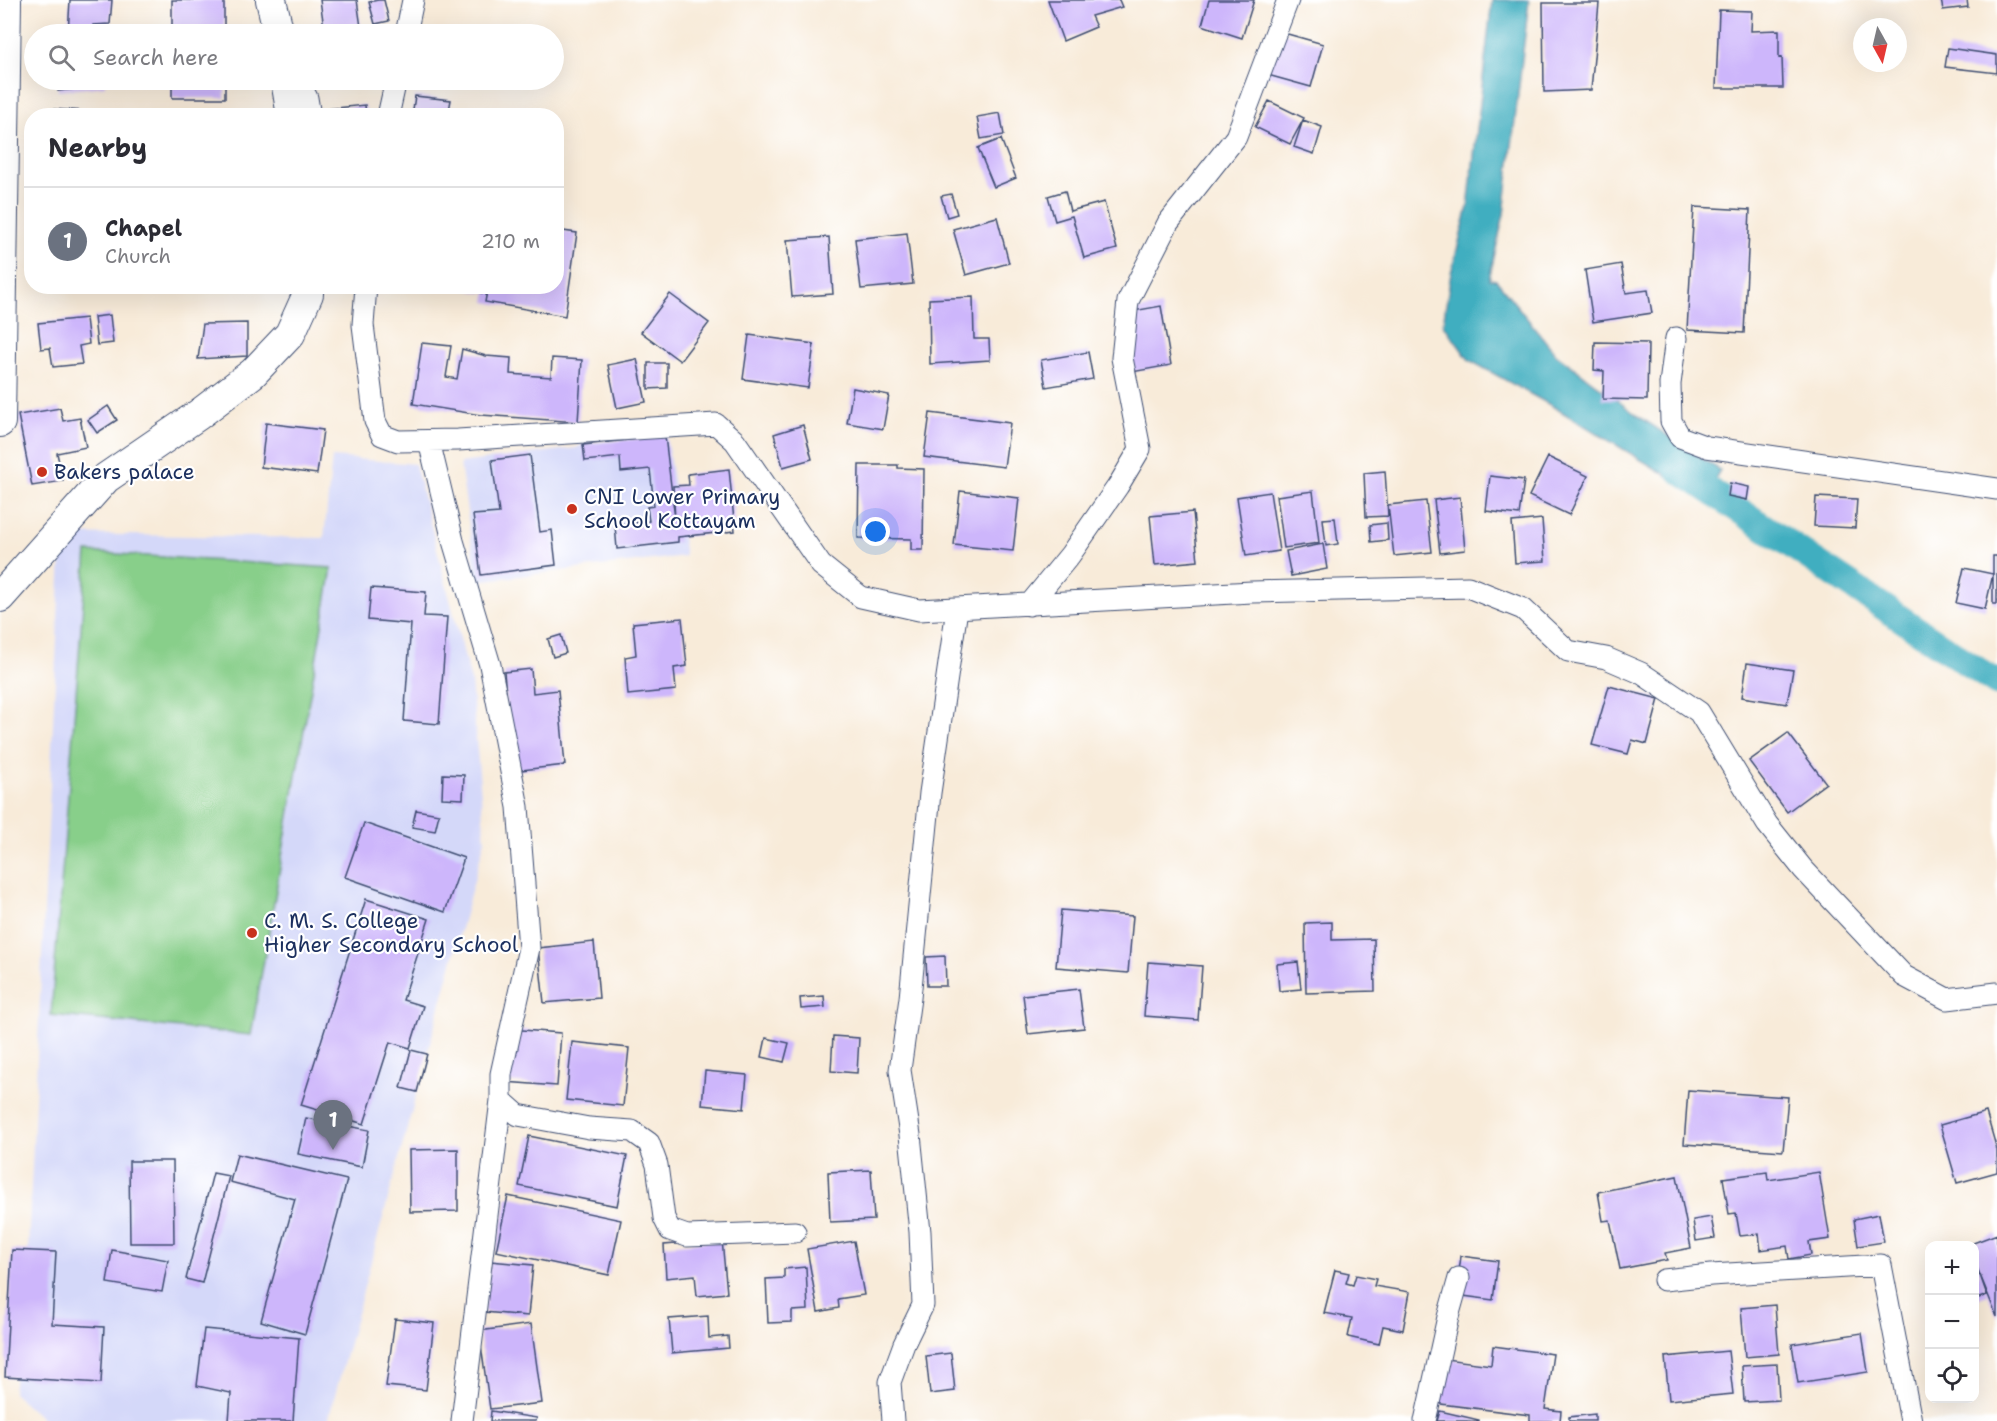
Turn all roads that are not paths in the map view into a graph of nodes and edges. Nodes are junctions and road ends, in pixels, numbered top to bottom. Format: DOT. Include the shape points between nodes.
graph roads {
  1 [pos="6,0"];
  2 [pos="271,0"];
  3 [pos="413,0"];
  4 [pos="1288,0"];
  5 [pos="277,24"];
  6 [pos="408,24"];
  7 [pos="287,90"];
  8 [pos="303,90"];
  9 [pos="394,90"];
  10 [pos="290,108"];
  11 [pos="309,108"];
  12 [pos="390,108"];
  13 [pos="308,294"];
  14 [pos="357,294"];
  15 [pos="365,294"];
  16 [pos="363,325"];
  17 [pos="1676,338"];
  18 [pos="0,412"];
  19 [pos="429,441"];
  20 [pos="1997,489"];
  21 [pos="0,597"];
  22 [pos="1029,605"];
  23 [pos="957,609"];
  24 [pos="1997,993"];
  25 [pos="501,1100"];
  26 [pos="795,1232"];
  27 [pos="1459,1278"];
  28 [pos="1664,1280"];
  29 [pos="462,1421"];
  30 [pos="893,1421"];
  31 [pos="1425,1421"];
  32 [pos="1911,1421"];
  1 -- 18 [label="main road"];
  2 -- 5 [label="main road"];
  3 -- 6 [label="street"];
  4 -- 22 [label="street" via="1236,137 1168,224 1128,300 1122,358 1140,449 1070,555"];
  7 -- 10 [label="main road"];
  8 -- 11 [label="street"];
  9 -- 12 [label="street"];
  13 -- 21 [label="main road" via="290,334 253,373 106,478"];
  14 -- 16 [label="street"];
  15 -- 16 [label="street"];
  16 -- 19 [label="street" via="375,421 382,435 398,441"];
  17 -- 20 [label="street" via="1670,384 1671,422 1680,437 1707,447"];
  19 -- 23 [label="street" via="716,424 735,441 821,565 861,597 919,610"];
  19 -- 25 [label="street" via="453,541 490,665 518,807 529,948 501,1074"];
  22 -- 23 [label="street"];
  22 -- 24 [label="street" via="1251,592 1468,587 1523,609 1568,651 1606,658 1641,673 1699,712 1767,824 1803,869 1904,976 1947,999"];
  23 -- 30 [label="street" via="930,793 900,1070 920,1232 923,1305 890,1382"];
  25 -- 26 [label="street" via="518,1115 589,1128 632,1131 649,1143 657,1165 664,1218 670,1230 687,1236"];
  25 -- 29 [label="street"];
  27 -- 31 [label="street"];
  28 -- 32 [label="street" via="1881,1265"];
}
